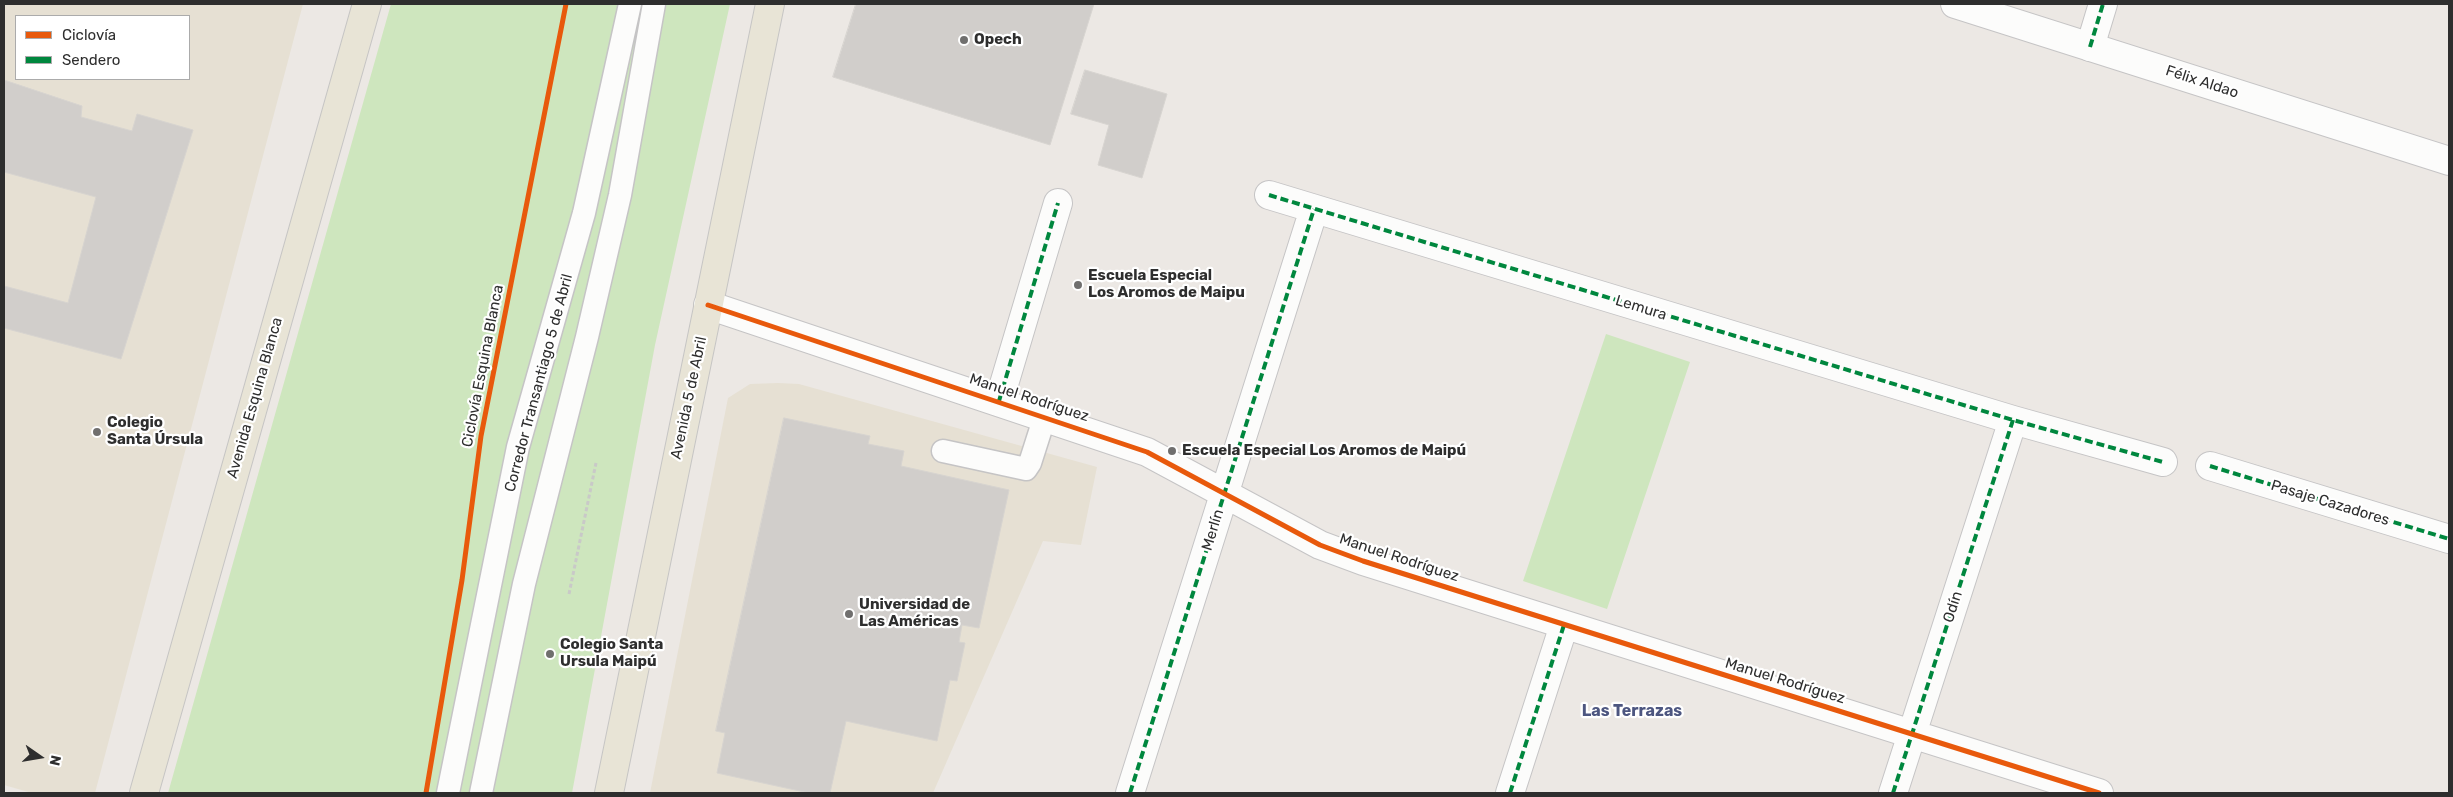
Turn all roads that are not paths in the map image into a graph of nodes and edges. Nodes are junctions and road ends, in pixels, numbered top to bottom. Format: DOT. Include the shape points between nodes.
graph roads {
  1 [pos="366,4"];
  2 [pos="630,4"];
  3 [pos="654,4"];
  4 [pos="770,4"];
  5 [pos="1955,4"];
  6 [pos="2103,4"];
  7 [pos="2090,47"];
  8 [pos="2449,161"];
  9 [pos="1268,195"];
  10 [pos="1058,203"];
  11 [pos="1314,209"];
  12 [pos="708,305"];
  13 [pos="999,401"];
  14 [pos="1044,416"];
  15 [pos="2013,420"];
  16 [pos="943,451"];
  17 [pos="2163,462"];
  18 [pos="2210,466"];
  19 [pos="1224,494"];
  20 [pos="2449,540"];
  21 [pos="1564,625"];
  22 [pos="1912,734"];
  23 [pos="144,793"];
  24 [pos="448,793"];
  25 [pos="481,793"];
  26 [pos="609,793"];
  27 [pos="1130,793"];
  28 [pos="1510,793"];
  29 [pos="1894,793"];
  30 [pos="2100,793"];
  1 -- 23 [label="main road, Avenida Esquina Blanca"];
  2 -- 24 [label="lane, Corredor Transantiago 5 de Abril" via="584,213 518,447"];
  3 -- 25 [label="lane" via="620,195 524,584"];
  4 -- 12 [label="main road, Avenida 5 de Abril"];
  5 -- 7 [label="street, Félix Aldao"];
  6 -- 7 [label="street"];
  7 -- 8 [label="street, Félix Aldao"];
  9 -- 11 [label="street, Lemura"];
  10 -- 13 [label="street"];
  11 -- 15 [label="street, Lemura"];
  11 -- 19 [label="street, Merlín"];
  12 -- 13 [label="street, Manuel Rodríguez"];
  12 -- 26 [label="main road, Avenida 5 de Abril"];
  13 -- 14 [label="street, Manuel Rodríguez"];
  14 -- 16 [label="lane" via="1026,469"];
  14 -- 19 [label="street, Manuel Rodríguez" via="1148,452"];
  15 -- 17 [label="street"];
  15 -- 22 [label="street, Odín"];
  18 -- 20 [label="street, Pasaje Cazadores"];
  19 -- 21 [label="street, Manuel Rodríguez" via="1320,545"];
  19 -- 27 [label="street, Merlín"];
  21 -- 22 [label="street, Manuel Rodríguez"];
  21 -- 28 [label="street"];
  22 -- 29 [label="street, Odín"];
  22 -- 30 [label="street, Manuel Rodríguez"];
}
